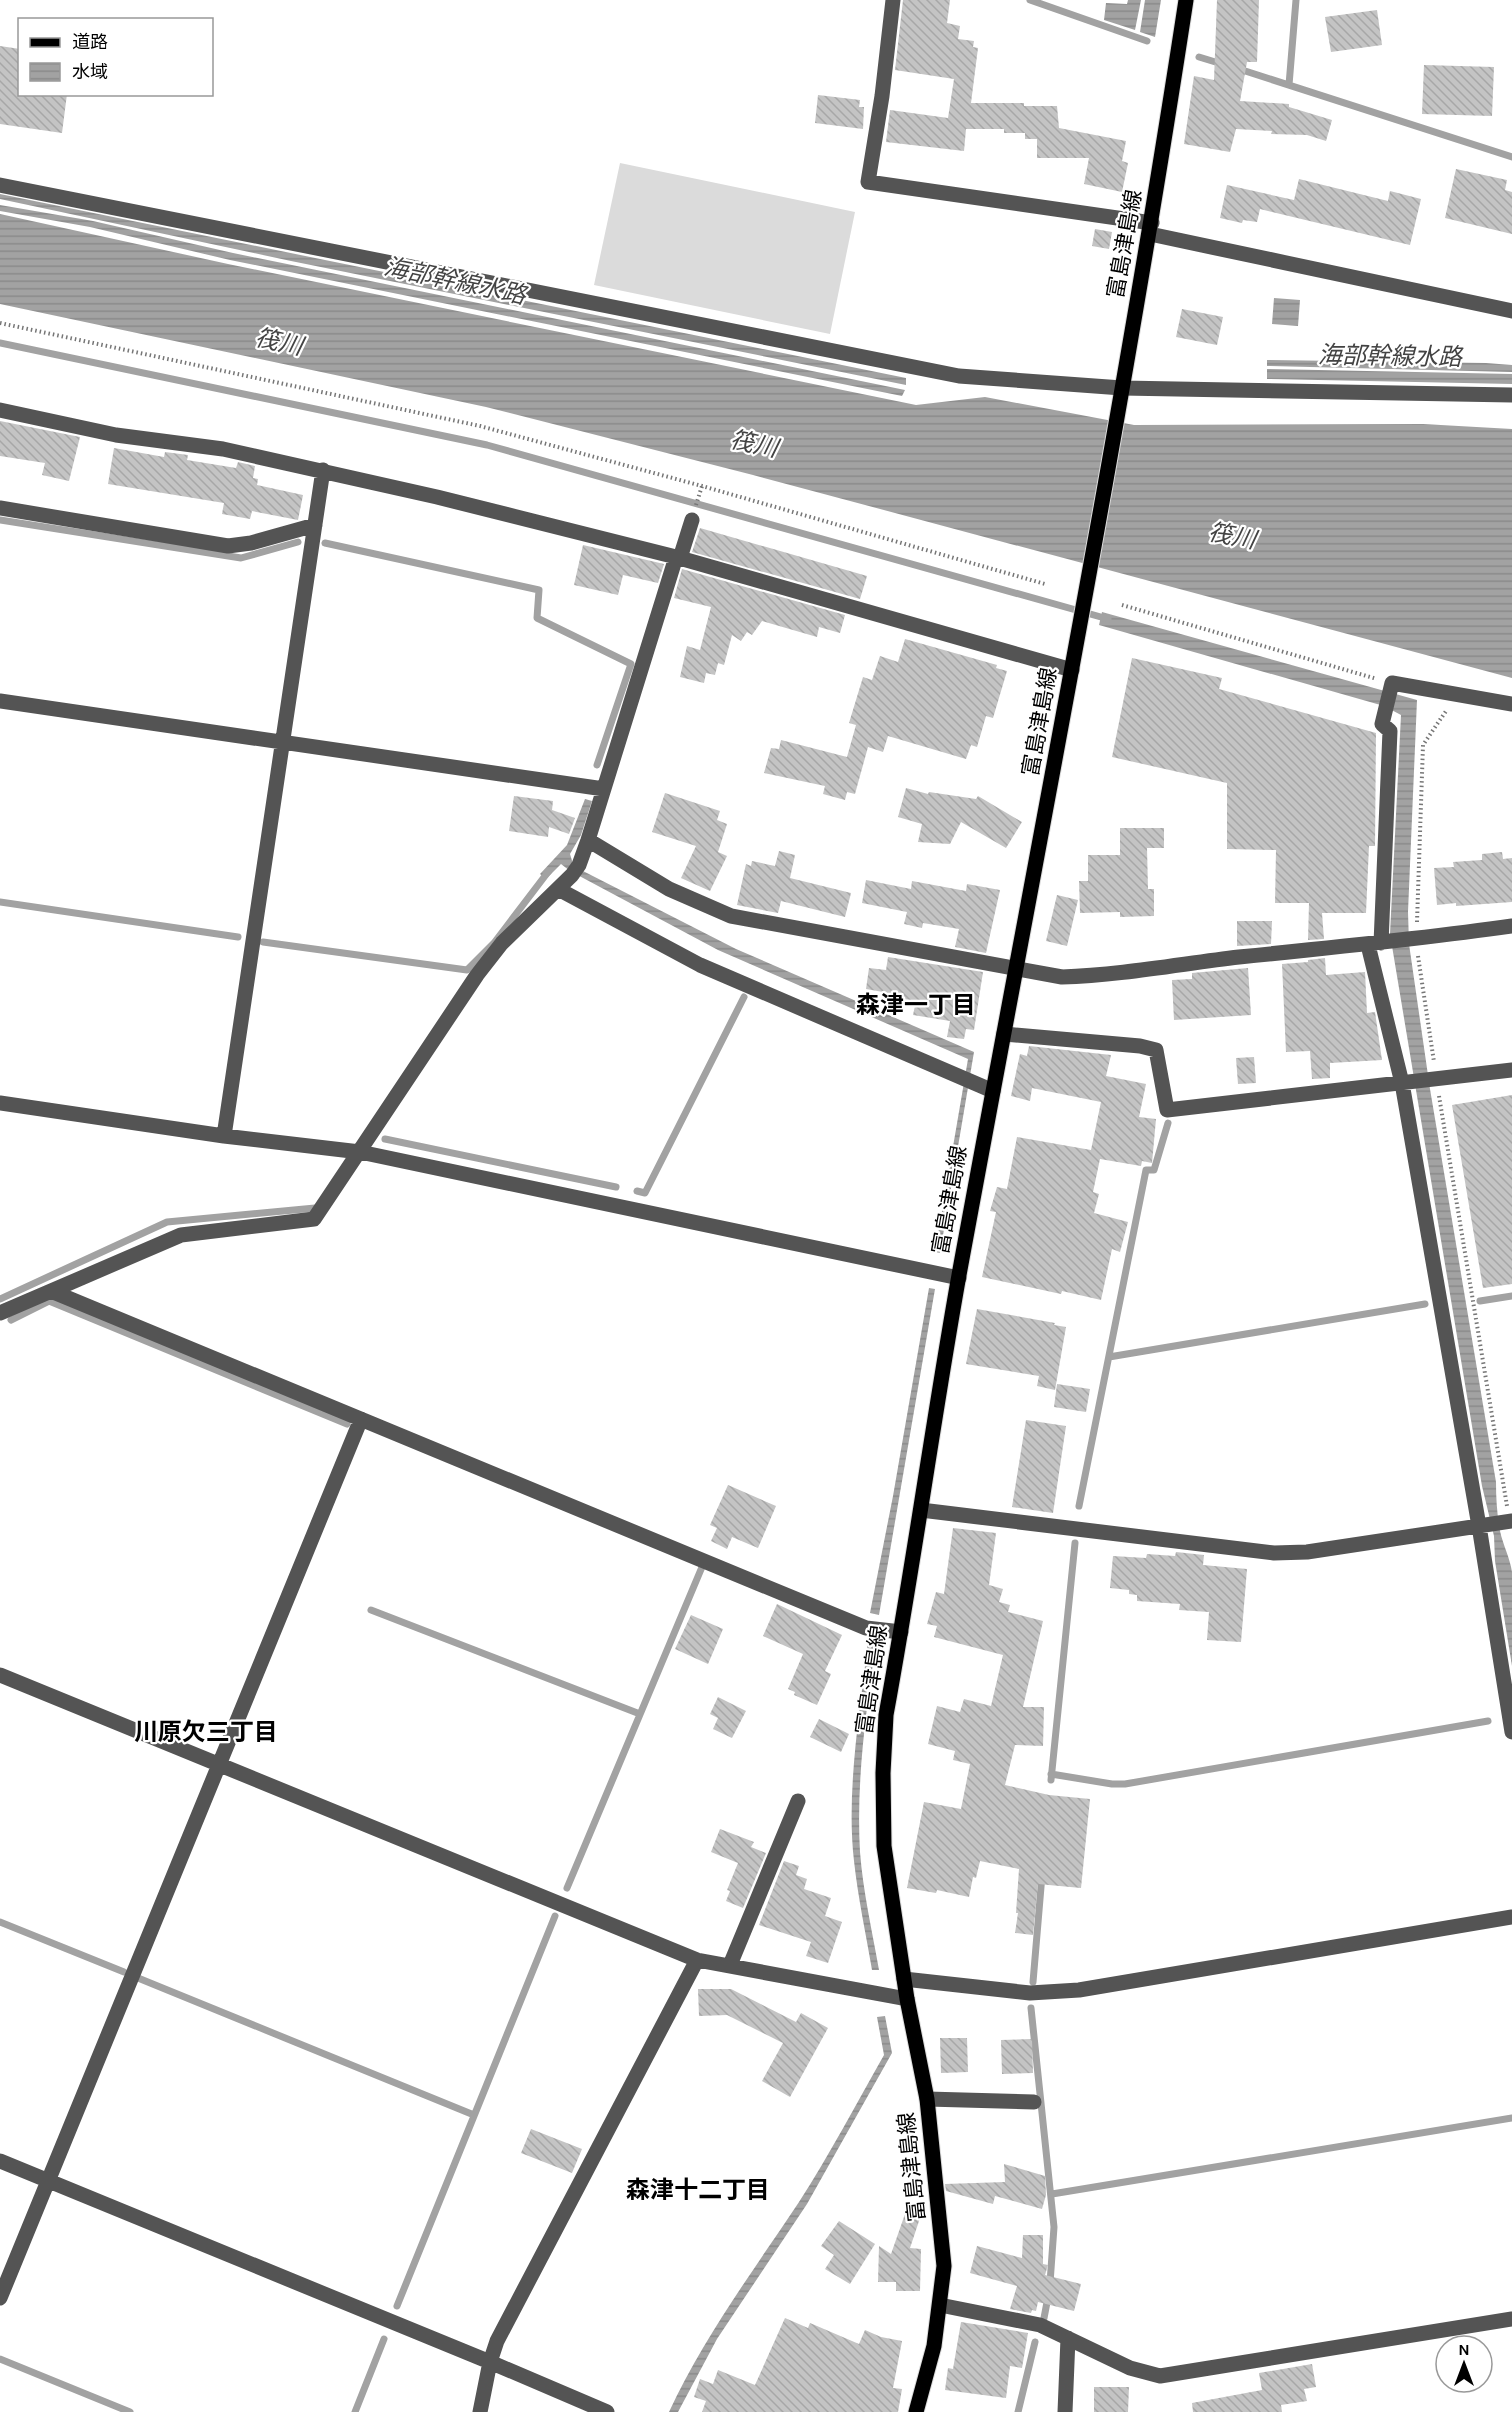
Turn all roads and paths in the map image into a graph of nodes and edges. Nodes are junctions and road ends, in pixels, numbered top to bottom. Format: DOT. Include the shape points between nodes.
graph roads {
  1 [pos="893,0"];
  2 [pos="1186,0"];
  3 [pos="0,185"];
  4 [pos="1151,229"];
  5 [pos="1512,311"];
  6 [pos="0,323"];
  7 [pos="1122,388"];
  8 [pos="1512,395"];
  9 [pos="0,410"];
  10 [pos="323,470"];
  11 [pos="702,486"];
  12 [pos="700,493"];
  13 [pos="0,508"];
  14 [pos="692,520"];
  15 [pos="315,525"];
  16 [pos="678,557"];
  17 [pos="1045,584"];
  18 [pos="1122,606"];
  19 [pos="1072,670"];
  20 [pos="1391,687"];
  21 [pos="1458,694"];
  22 [pos="0,701"];
  23 [pos="1512,704"];
  24 [pos="282,742"];
  25 [pos="604,789"];
  26 [pos="588,840"];
  27 [pos="558,889"];
  28 [pos="1512,926"];
  29 [pos="1413,939"];
  30 [pos="1379,943"];
  31 [pos="1017,970"];
  32 [pos="1004,1034"];
  33 [pos="1512,1070"];
  34 [pos="1434,1079"];
  35 [pos="1407,1082"];
  36 [pos="993,1090"];
  37 [pos="0,1102"];
  38 [pos="224,1136"];
  39 [pos="360,1152"];
  40 [pos="959,1278"];
  41 [pos="51,1291"];
  42 [pos="1,1314"];
  43 [pos="361,1419"];
  44 [pos="921,1510"];
  45 [pos="1498,1523"];
  46 [pos="901,1632"];
  47 [pos="0,1675"];
  48 [pos="1512,1732"];
  49 [pos="220,1765"];
  50 [pos="798,1801"];
  51 [pos="1512,1917"];
  52 [pos="697,1960"];
  53 [pos="730,1965"];
  54 [pos="904,1980"];
  55 [pos="907,1999"];
  56 [pos="927,2100"];
  57 [pos="1034,2102"];
  58 [pos="0,2161"];
  59 [pos="48,2181"];
  60 [pos="0,2298"];
  61 [pos="940,2305"];
  62 [pos="1512,2319"];
  63 [pos="1068,2338"];
  64 [pos="490,2362"];
  65 [pos="480,2412"];
  66 [pos="607,2412"];
  67 [pos="916,2412"];
  68 [pos="1065,2412"];
  1 -- 4 [label="street" via="868,182"];
  2 -- 4 [label="main road, 富島津島線"];
  3 -- 7 [label="street" via="959,376"];
  4 -- 5 [label="street"];
  4 -- 7 [label="main road, 富島津島線"];
  6 -- 11 [label="path" via="480,426"];
  7 -- 8 [label="street"];
  7 -- 19 [label="main road, 富島津島線"];
  9 -- 10 [label="street" via="116,435 223,449"];
  10 -- 15 [label="street"];
  10 -- 16 [label="street"];
  11 -- 12 [label="path"];
  11 -- 17 [label="path"];
  13 -- 15 [label="street" via="228,546"];
  14 -- 16 [label="street"];
  15 -- 24 [label="street"];
  16 -- 19 [label="street"];
  16 -- 25 [label="street"];
  18 -- 20 [label="path"];
  19 -- 31 [label="main road, 富島津島線"];
  20 -- 21 [label="street"];
  20 -- 30 [label="street" via="1382,724 1390,731"];
  21 -- 23 [label="street"];
  21 -- 29 [label="path" via="1423,745"];
  22 -- 24 [label="street"];
  24 -- 25 [label="street"];
  24 -- 38 [label="street"];
  25 -- 26 [label="street"];
  26 -- 27 [label="street" via="576,870"];
  26 -- 31 [label="street" via="669,889 731,916"];
  27 -- 36 [label="street" via="700,965"];
  27 -- 39 [label="street" via="502,943 477,975"];
  28 -- 29 [label="street"];
  29 -- 30 [label="street"];
  29 -- 34 [label="path"];
  30 -- 31 [label="street" via="1110,975 1062,977"];
  30 -- 35 [label="street"];
  31 -- 32 [label="main road, 富島津島線"];
  32 -- 35 [label="street" via="1156,1050 1167,1110"];
  32 -- 36 [label="main road, 富島津島線"];
  33 -- 34 [label="street"];
  34 -- 35 [label="street"];
  34 -- 45 [label="path"];
  35 -- 45 [label="street"];
  36 -- 40 [label="main road, 富島津島線"];
  37 -- 38 [label="street"];
  38 -- 39 [label="street"];
  39 -- 40 [label="street"];
  39 -- 41 [label="street" via="314,1219 181,1234"];
  40 -- 44 [label="main road, 富島津島線"];
  41 -- 42 [label="street"];
  41 -- 43 [label="street"];
  43 -- 46 [label="street" via="866,1628"];
  43 -- 49 [label="street"];
  44 -- 45 [label="street" via="1274,1553 1307,1552"];
  44 -- 46 [label="main road, 富島津島線"];
  45 -- 48 [label="street"];
  46 -- 54 [label="main road, 富島津島線" via="886,1715 883,1773 884,1846"];
  47 -- 49 [label="street"];
  49 -- 52 [label="street"];
  49 -- 59 [label="street"];
  50 -- 53 [label="street"];
  51 -- 54 [label="street" via="1079,1990 1030,1993"];
  52 -- 53 [label="street"];
  52 -- 64 [label="street" via="497,2341"];
  53 -- 55 [label="street"];
  54 -- 55 [label="main road, 富島津島線"];
  55 -- 56 [label="main road, 富島津島線"];
  56 -- 57 [label="street"];
  56 -- 61 [label="main road, 富島津島線" via="944,2266"];
  58 -- 59 [label="street"];
  59 -- 60 [label="street"];
  59 -- 64 [label="street"];
  61 -- 63 [label="street" via="1040,2325"];
  61 -- 67 [label="main road, 富島津島線" via="934,2346"];
  62 -- 63 [label="street" via="1160,2376 1130,2368"];
  63 -- 68 [label="street"];
  64 -- 65 [label="street"];
  64 -- 66 [label="street"];
}
